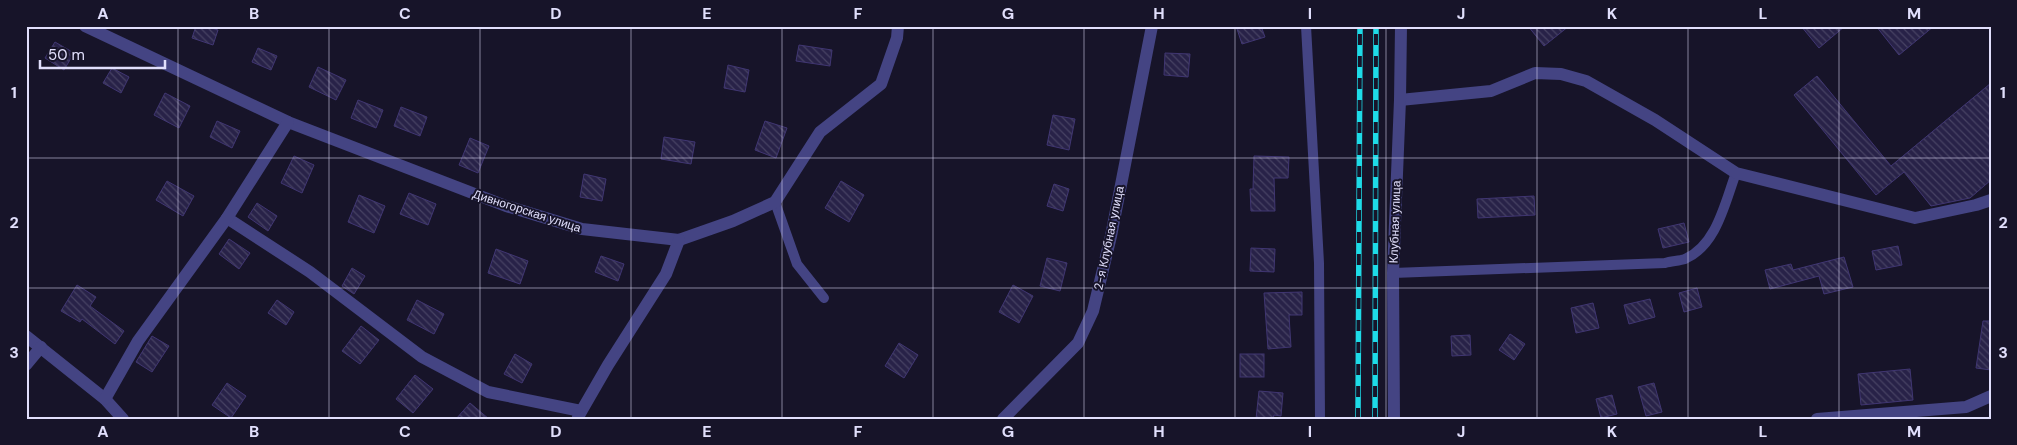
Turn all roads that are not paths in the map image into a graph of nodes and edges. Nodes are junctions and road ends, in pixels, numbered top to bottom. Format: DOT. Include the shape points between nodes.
graph roads {
  1 [pos="85,26"];
  2 [pos="898,26"];
  3 [pos="1152,26"];
  4 [pos="1306,26"];
  5 [pos="1401,26"];
  6 [pos="1400,100"];
  7 [pos="288,122"];
  8 [pos="1736,173"];
  9 [pos="1991,200"];
  10 [pos="775,202"];
  11 [pos="227,218"];
  12 [pos="679,240"];
  13 [pos="1393,274"];
  14 [pos="824,298"];
  15 [pos="26,336"];
  16 [pos="41,347"];
  17 [pos="26,365"];
  18 [pos="1991,396"];
  19 [pos="105,399"];
  20 [pos="579,415"];
  21 [pos="122,418"];
  22 [pos="1003,419"];
  23 [pos="1320,419"];
  24 [pos="1394,419"];
  25 [pos="1817,419"];
  1 -- 7 [label="street, Дивногорская улица"];
  2 -- 10 [label="street" via="881,84 820,132"];
  3 -- 22 [label="street, 2-я Клубная улица" via="1093,311 1078,343"];
  4 -- 23 [label="lane" via="1319,263"];
  5 -- 6 [label="street, Клубная улица"];
  6 -- 8 [label="street" via="1491,91 1535,73 1561,74 1586,81 1656,120"];
  6 -- 13 [label="street, Клубная улица"];
  7 -- 11 [label="street"];
  7 -- 12 [label="street, Дивногорская улица" via="506,206 582,229"];
  8 -- 9 [label="street" via="1915,218"];
  8 -- 13 [label="lane" via="1708,240 1684,259 1665,263"];
  10 -- 12 [label="street, Дивногорская улица"];
  10 -- 14 [label="lane" via="797,264"];
  11 -- 19 [label="street" via="138,341"];
  11 -- 20 [label="street" via="310,272 422,357 488,392"];
  12 -- 20 [label="street" via="666,274"];
  13 -- 24 [label="street, Клубная улица"];
  15 -- 16 [label="street"];
  16 -- 17 [label="street"];
  16 -- 19 [label="street"];
  18 -- 25 [label="street" via="1966,407"];
  19 -- 21 [label="street"];
}
